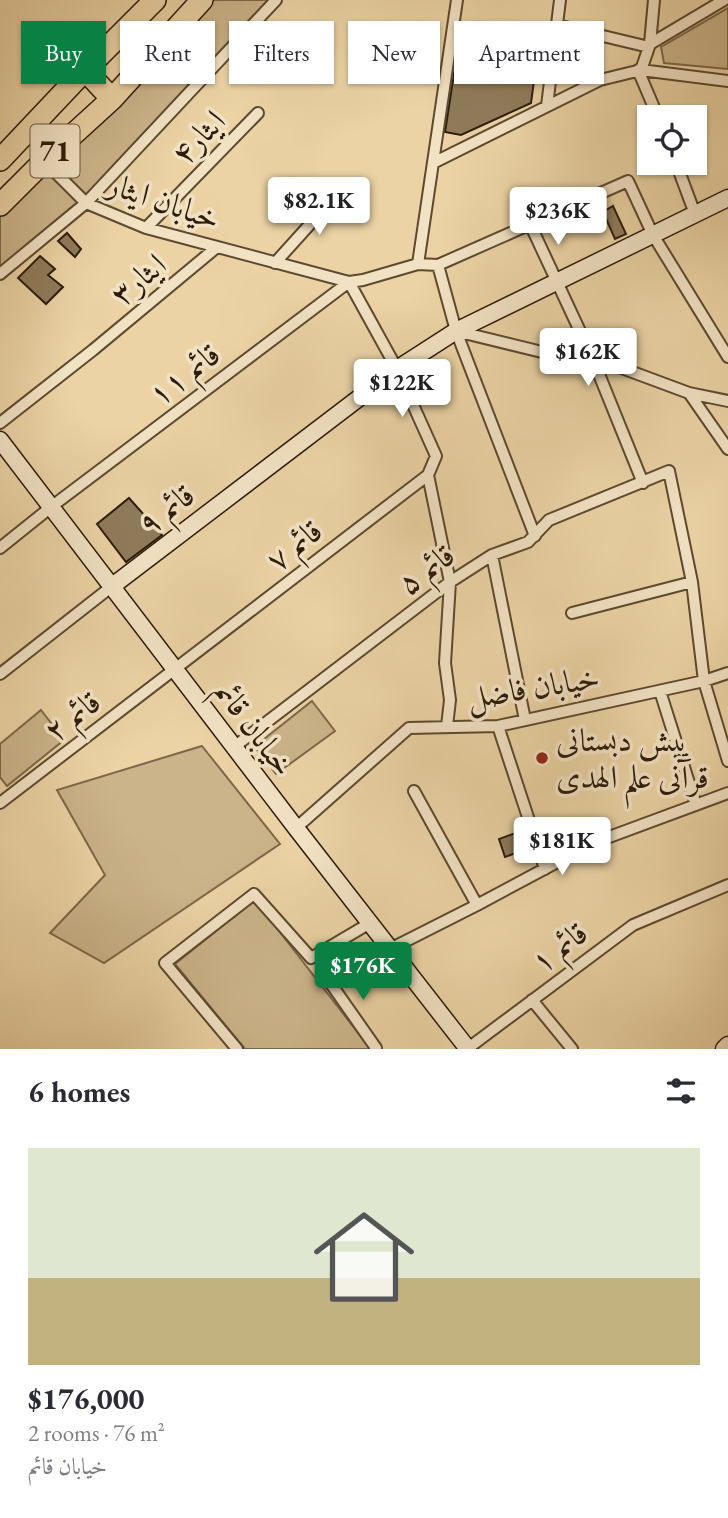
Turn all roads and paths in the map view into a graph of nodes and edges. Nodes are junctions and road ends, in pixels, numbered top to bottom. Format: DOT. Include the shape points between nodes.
graph roads {
  1 [pos="155,0"];
  2 [pos="202,0"];
  3 [pos="276,0"];
  4 [pos="457,0"];
  5 [pos="560,0"];
  6 [pos="654,0"];
  7 [pos="724,0"];
  8 [pos="557,21"];
  9 [pos="604,36"];
  10 [pos="452,41"];
  11 [pos="649,46"];
  12 [pos="106,48"];
  13 [pos="639,70"];
  14 [pos="728,81"];
  15 [pos="71,84"];
  16 [pos="98,84"];
  17 [pos="550,84"];
  18 [pos="112,99"];
  19 [pos="653,105"];
  20 [pos="547,106"];
  21 [pos="258,113"];
  22 [pos="0,160"];
  23 [pos="44,161"];
  24 [pos="433,163"];
  25 [pos="680,175"];
  26 [pos="340,191"];
  27 [pos="728,198"];
  28 [pos="86,203"];
  29 [pos="0,205"];
  30 [pos="695,214"];
  31 [pos="530,224"];
  32 [pos="146,229"];
  33 [pos="653,235"];
  34 [pos="217,247"];
  35 [pos="275,262"];
  36 [pos="418,264"];
  37 [pos="439,265"];
  38 [pos="0,274"];
  39 [pos="349,282"];
  40 [pos="557,282"];
  41 [pos="456,331"];
  42 [pos="728,357"];
  43 [pos="594,361"];
  44 [pos="397,369"];
  45 [pos="689,393"];
  46 [pos="728,401"];
  47 [pos="0,423"];
  48 [pos="0,440"];
  49 [pos="728,449"];
  50 [pos="428,475"];
  51 [pos="643,482"];
  52 [pos="51,507"];
  53 [pos="534,536"];
  54 [pos="0,548"];
  55 [pos="492,555"];
  56 [pos="450,582"];
  57 [pos="692,582"];
  58 [pos="111,587"];
  59 [pos="572,613"];
  60 [pos="175,670"];
  61 [pos="728,673"];
  62 [pos="0,674"];
  63 [pos="704,681"];
  64 [pos="660,691"];
  65 [pos="525,720"];
  66 [pos="447,726"];
  67 [pos="498,726"];
  68 [pos="234,747"];
  69 [pos="728,761"];
  70 [pos="414,791"];
  71 [pos="728,793"];
  72 [pos="0,803"];
  73 [pos="696,805"];
  74 [pos="296,828"];
  75 [pos="545,869"];
  76 [pos="728,886"];
  77 [pos="477,905"];
  78 [pos="370,923"];
  79 [pos="389,947"];
  80 [pos="532,1000"];
  81 [pos="728,1045"];
  82 [pos="237,1049"];
  83 [pos="375,1049"];
  84 [pos="468,1049"];
  85 [pos="572,1049"];
  86 [pos="724,1049"];
  1 -- 12 [label="highway, 71"];
  2 -- 18 [label="highway, 71"];
  3 -- 28 [label="street"];
  4 -- 10 [label="street"];
  5 -- 8 [label="street"];
  6 -- 11 [label="street"];
  7 -- 11 [label="street"];
  9 -- 11 [label="street"];
  10 -- 24 [label="street"];
  11 -- 13 [label="street"];
  13 -- 14 [label="street"];
  13 -- 19 [label="street"];
  13 -- 20 [label="street" via="600,80"];
  15 -- 22 [label="highway, 71"];
  16 -- 18 [label="highway"];
  17 -- 20 [label="street"];
  18 -- 23 [label="highway, 71"];
  20 -- 24 [label="street"];
  21 -- 32 [label="street, ایثار۴"];
  23 -- 28 [label="street, خیابان ایثار"];
  23 -- 29 [label="highway, 71"];
  24 -- 36 [label="street"];
  25 -- 30 [label="street"];
  26 -- 35 [label="street"];
  27 -- 30 [label="street, قائم ۹"];
  28 -- 32 [label="street, خیابان ایثار"];
  28 -- 38 [label="street"];
  30 -- 33 [label="street, قائم ۹"];
  31 -- 33 [label="street" via="628,181"];
  31 -- 37 [label="street"];
  31 -- 40 [label="street"];
  32 -- 34 [label="street, خیابان ایثار"];
  33 -- 40 [label="street, قائم ۹"];
  33 -- 42 [label="street"];
  34 -- 35 [label="street, خیابان ایثار"];
  34 -- 47 [label="street, ایثار۳"];
  35 -- 39 [label="street, خیابان ایثار"];
  36 -- 37 [label="street, خیابان ایثار"];
  36 -- 39 [label="street, خیابان ایثار"];
  37 -- 41 [label="street"];
  39 -- 44 [label="street"];
  39 -- 52 [label="street, قائم ۱۱"];
  40 -- 41 [label="street, قائم ۹"];
  40 -- 43 [label="street"];
  41 -- 43 [label="street"];
  41 -- 44 [label="street, قائم ۹"];
  41 -- 53 [label="street"];
  43 -- 45 [label="street"];
  43 -- 51 [label="street"];
  44 -- 50 [label="street, قائم ۷" via="436,456"];
  44 -- 58 [label="street, قائم ۹"];
  45 -- 46 [label="street"];
  45 -- 49 [label="street"];
  48 -- 52 [label="street, خیابان قائم"];
  50 -- 56 [label="street"];
  50 -- 60 [label="street, قائم ۷"];
  51 -- 53 [label="street, قائم ۵" via="549,520"];
  51 -- 57 [label="street, قائم ۵" via="669,471"];
  52 -- 54 [label="street, قائم ۱۱"];
  52 -- 58 [label="street, خیابان قائم"];
  53 -- 55 [label="street, قائم ۵"];
  55 -- 56 [label="street, قائم ۵"];
  55 -- 65 [label="street"];
  56 -- 66 [label="street"];
  56 -- 68 [label="street, قائم ۵"];
  57 -- 59 [label="street"];
  57 -- 63 [label="street"];
  58 -- 60 [label="street, خیابان قائم"];
  58 -- 62 [label="street"];
  60 -- 68 [label="street, خیابان قائم"];
  60 -- 72 [label="street, قائم ۲"];
  61 -- 63 [label="street, خیابان فاضل"];
  63 -- 64 [label="street, خیابان فاضل"];
  63 -- 69 [label="street"];
  64 -- 65 [label="street, خیابان فاضل"];
  64 -- 73 [label="street"];
  65 -- 67 [label="street, خیابان فاضل"];
  66 -- 67 [label="street, خیابان فاضل"];
  66 -- 74 [label="street, خیابان فاضل" via="409,728"];
  67 -- 75 [label="street"];
  68 -- 74 [label="street, خیابان قائم"];
  70 -- 77 [label="street"];
  71 -- 73 [label="street"];
  73 -- 75 [label="street" via="593,843"];
  74 -- 78 [label="street, خیابان قائم"];
  75 -- 77 [label="street"];
  76 -- 80 [label="street, قائم ۱" via="633,925"];
  77 -- 79 [label="street"];
  78 -- 79 [label="street, خیابان قائم"];
  78 -- 82 [label="street" via="311,958 254,894 165,963"];
  79 -- 83 [label="street" via="329,981"];
  79 -- 84 [label="street, خیابان قائم"];
  80 -- 84 [label="street, قائم ۱"];
  80 -- 85 [label="street"];
  81 -- 86 [label="street"];
}
